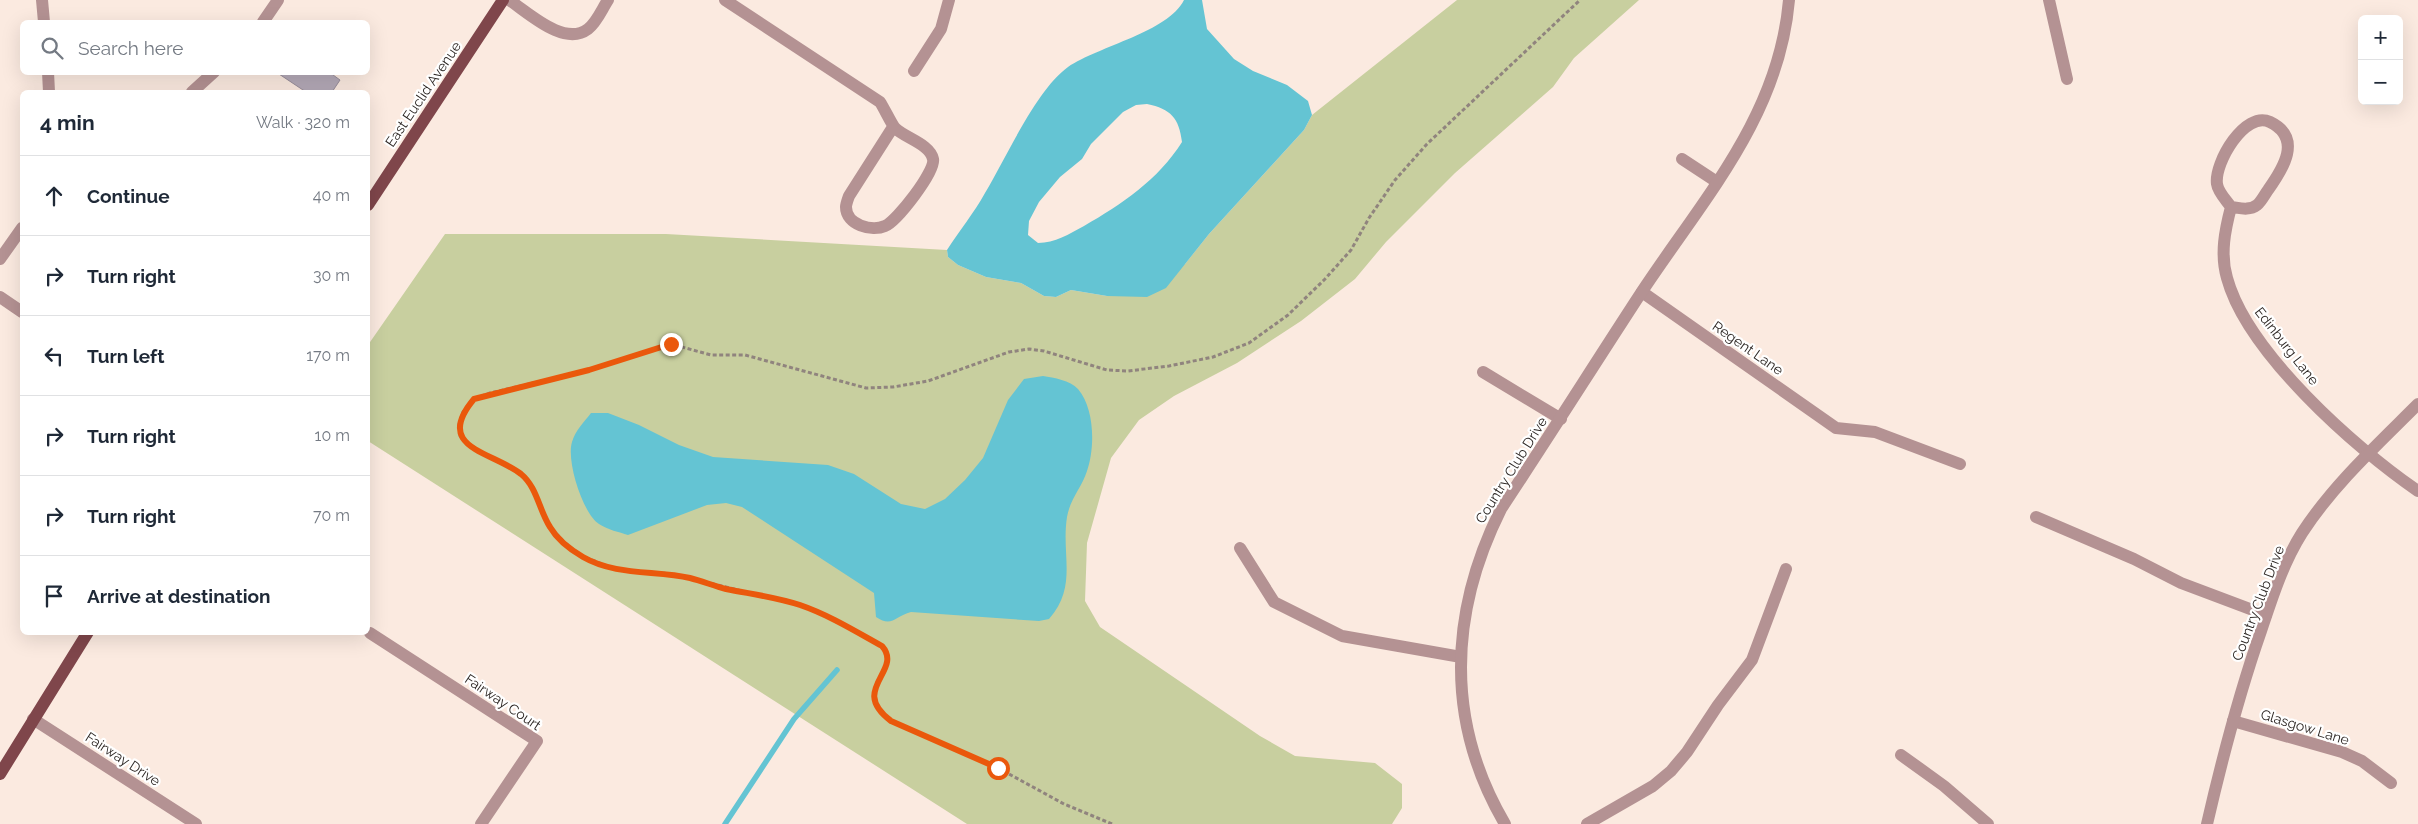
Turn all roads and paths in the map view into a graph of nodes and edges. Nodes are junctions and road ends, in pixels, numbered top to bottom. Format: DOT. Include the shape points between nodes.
graph roads {
  1 [pos="42,0"];
  2 [pos="278,0"];
  3 [pos="504,0"];
  4 [pos="510,0"];
  5 [pos="608,0"];
  6 [pos="725,0"];
  7 [pos="949,0"];
  8 [pos="1580,0"];
  9 [pos="1789,0"];
  10 [pos="2049,0"];
  11 [pos="44,20"];
  12 [pos="264,20"];
  13 [pos="914,71"];
  14 [pos="48,75"];
  15 [pos="211,75"];
  16 [pos="2068,79"];
  17 [pos="49,90"];
  18 [pos="194,90"];
  19 [pos="894,128"];
  20 [pos="1682,159"];
  21 [pos="1717,182"];
  22 [pos="370,202"];
  23 [pos="2231,206"];
  24 [pos="20,231"];
  25 [pos="0,259"];
  26 [pos="1642,292"];
  27 [pos="0,297"];
  28 [pos="20,311"];
  29 [pos="1483,372"];
  30 [pos="2418,404"];
  31 [pos="1561,419"];
  32 [pos="2369,453"];
  33 [pos="1960,464"];
  34 [pos="2418,491"];
  35 [pos="2036,517"];
  36 [pos="1240,548"];
  37 [pos="1786,569"];
  38 [pos="2266,615"];
  39 [pos="370,632"];
  40 [pos="86,635"];
  41 [pos="1462,657"];
  42 [pos="33,718"];
  43 [pos="2233,721"];
  44 [pos="1901,755"];
  45 [pos="0,774"];
  46 [pos="2391,783"];
  47 [pos="196,824"];
  48 [pos="481,824"];
  49 [pos="1112,824"];
  50 [pos="1505,824"];
  51 [pos="1587,824"];
  52 [pos="1988,824"];
  53 [pos="2207,824"];
  1 -- 11 [label="street"];
  2 -- 12 [label="street"];
  3 -- 22 [label="main road, East Euclid Avenue"];
  4 -- 5 [label="street" via="551,27 569,34 589,28"];
  6 -- 19 [label="street" via="880,102"];
  7 -- 13 [label="street" via="941,29"];
  8 -- 49 [label="path" via="1427,144 1395,180 1351,250 1288,315 1249,344 1212,357 1128,371 1097,368 1029,349 1009,352 928,381 866,388 753,357 711,355 671,344 589,370 474,399 464,412 459,424 460,436 468,445 521,474 531,485 550,527 582,556 614,569 692,578 799,605 826,616 887,651 887,662 874,691 874,702 880,713 891,721 998,768 1064,804"];
  9 -- 21 [label="street, Country Club Drive" via="1778,66 1762,106"];
  10 -- 16 [label="street"];
  14 -- 17 [label="street"];
  15 -- 18 [label="street"];
  19 -- 19 [label="street" via="849,196 848,215 861,226 885,226 895,220 933,164 929,151"];
  20 -- 21 [label="street"];
  21 -- 26 [label="street, Country Club Drive"];
  23 -- 23 [label="street" via="2246,209 2257,205 2288,156 2287,138 2280,128 2268,121 2258,120 2244,127 2224,154 2218,169 2217,185"];
  23 -- 32 [label="street, Edinburg Lane" via="2223,245 2226,277 2237,306 2294,383"];
  24 -- 25 [label="street"];
  26 -- 31 [label="street, Country Club Drive"];
  26 -- 33 [label="street, Regent Lane" via="1836,428 1874,432"];
  27 -- 28 [label="street"];
  29 -- 31 [label="street, Country Club Drive"];
  30 -- 32 [label="street, Country Club Drive"];
  31 -- 41 [label="street, Country Club Drive" via="1501,509 1484,544 1472,580"];
  32 -- 34 [label="street, Edinburg Lane"];
  32 -- 38 [label="street, Country Club Drive" via="2302,533"];
  35 -- 38 [label="street" via="2181,583"];
  36 -- 41 [label="street" via="1274,602 1342,636"];
  37 -- 51 [label="street" via="1752,660 1671,771 1653,786"];
  38 -- 43 [label="street, Country Club Drive"];
  39 -- 48 [label="street, Fairway Court" via="537,741"];
  40 -- 42 [label="main road"];
  41 -- 50 [label="street, Country Club Drive" via="1463,708 1469,742 1482,780"];
  42 -- 45 [label="main road"];
  42 -- 47 [label="street, Fairway Drive"];
  43 -- 46 [label="street, Glasgow Lane" via="2342,752 2362,761"];
  43 -- 53 [label="street, Country Club Drive"];
  44 -- 52 [label="street"];
}
